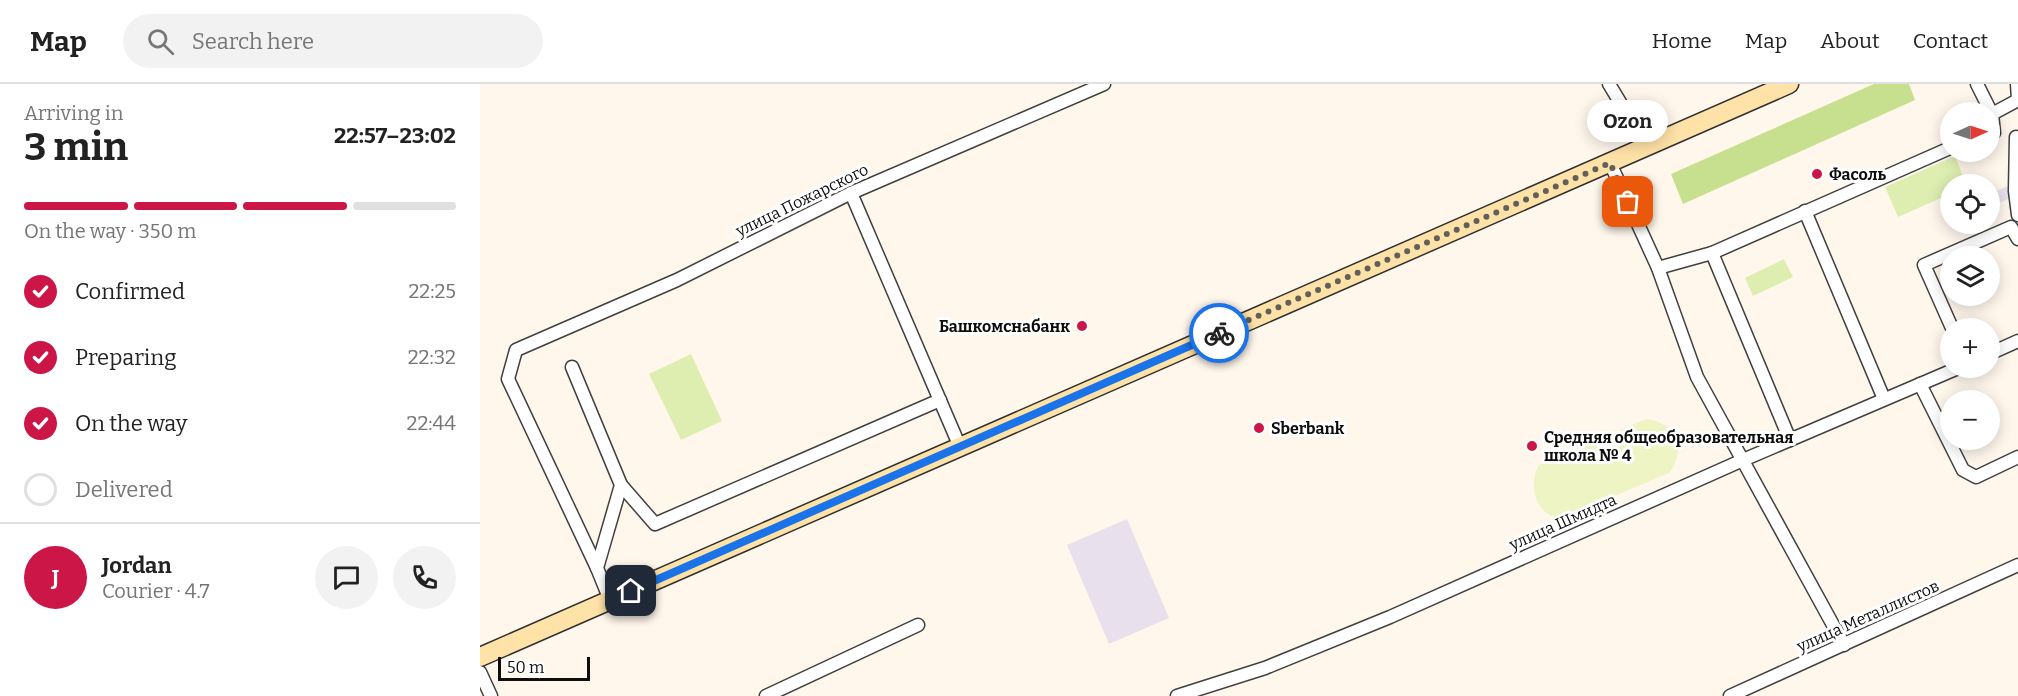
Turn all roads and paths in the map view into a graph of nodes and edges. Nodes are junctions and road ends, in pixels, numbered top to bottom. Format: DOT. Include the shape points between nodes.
graph roads {
  1 [pos="1104,84"];
  2 [pos="1609,84"];
  3 [pos="1789,84"];
  4 [pos="1977,84"];
  5 [pos="2017,84"];
  6 [pos="1082,89"];
  7 [pos="1986,102"];
  8 [pos="2000,110"];
  9 [pos="2000,135"];
  10 [pos="2017,138"];
  11 [pos="1647,147"];
  12 [pos="1940,152"];
  13 [pos="1610,163"];
  14 [pos="851,193"];
  15 [pos="1805,211"];
  16 [pos="2016,220"];
  17 [pos="2018,239"];
  18 [pos="1712,252"];
  19 [pos="1658,268"];
  20 [pos="1948,318"];
  21 [pos="2018,341"];
  22 [pos="2000,349"];
  23 [pos="572,367"];
  24 [pos="1940,376"];
  25 [pos="1920,384"];
  26 [pos="1884,399"];
  27 [pos="940,400"];
  28 [pos="1790,440"];
  29 [pos="960,447"];
  30 [pos="2018,457"];
  31 [pos="1743,460"];
  32 [pos="621,485"];
  33 [pos="2018,565"];
  34 [pos="597,568"];
  35 [pos="610,600"];
  36 [pos="918,626"];
  37 [pos="1844,645"];
  38 [pos="480,657"];
  39 [pos="480,672"];
  40 [pos="491,696"];
  41 [pos="766,696"];
  42 [pos="1177,696"];
  43 [pos="1730,696"];
  1 -- 6 [label="street, улица Пожарского"];
  2 -- 11 [label="street"];
  3 -- 11 [label="main road"];
  4 -- 7 [label="street"];
  5 -- 8 [label="street" via="2018,100"];
  6 -- 14 [label="street, улица Пожарского"];
  9 -- 10 [label="street"];
  10 -- 16 [label="street"];
  11 -- 13 [label="main road"];
  12 -- 15 [label="street"];
  13 -- 19 [label="street"];
  13 -- 29 [label="main road"];
  14 -- 27 [label="street"];
  14 -- 34 [label="street, улица Пожарского" via="677,280 516,350 508,379"];
  15 -- 18 [label="street"];
  15 -- 26 [label="street"];
  16 -- 17 [label="street"];
  16 -- 20 [label="street" via="1924,265"];
  18 -- 19 [label="street"];
  18 -- 28 [label="street"];
  19 -- 31 [label="street" via="1697,377"];
  21 -- 22 [label="street"];
  23 -- 32 [label="street"];
  24 -- 25 [label="street, улица Шмидта"];
  25 -- 26 [label="street, улица Шмидта"];
  25 -- 30 [label="street" via="1963,470 1976,477"];
  26 -- 28 [label="street, улица Шмидта"];
  27 -- 29 [label="street"];
  27 -- 32 [label="street" via="655,524"];
  28 -- 31 [label="street, улица Шмидта"];
  29 -- 35 [label="main road"];
  31 -- 37 [label="street"];
  31 -- 42 [label="street, улица Шмидта" via="1390,617 1265,668"];
  32 -- 34 [label="street"];
  33 -- 37 [label="street, улица Металлистов"];
  34 -- 35 [label="street"];
  35 -- 38 [label="main road"];
  36 -- 41 [label="street"];
  37 -- 43 [label="street, улица Металлистов"];
  39 -- 40 [label="street"];
}
